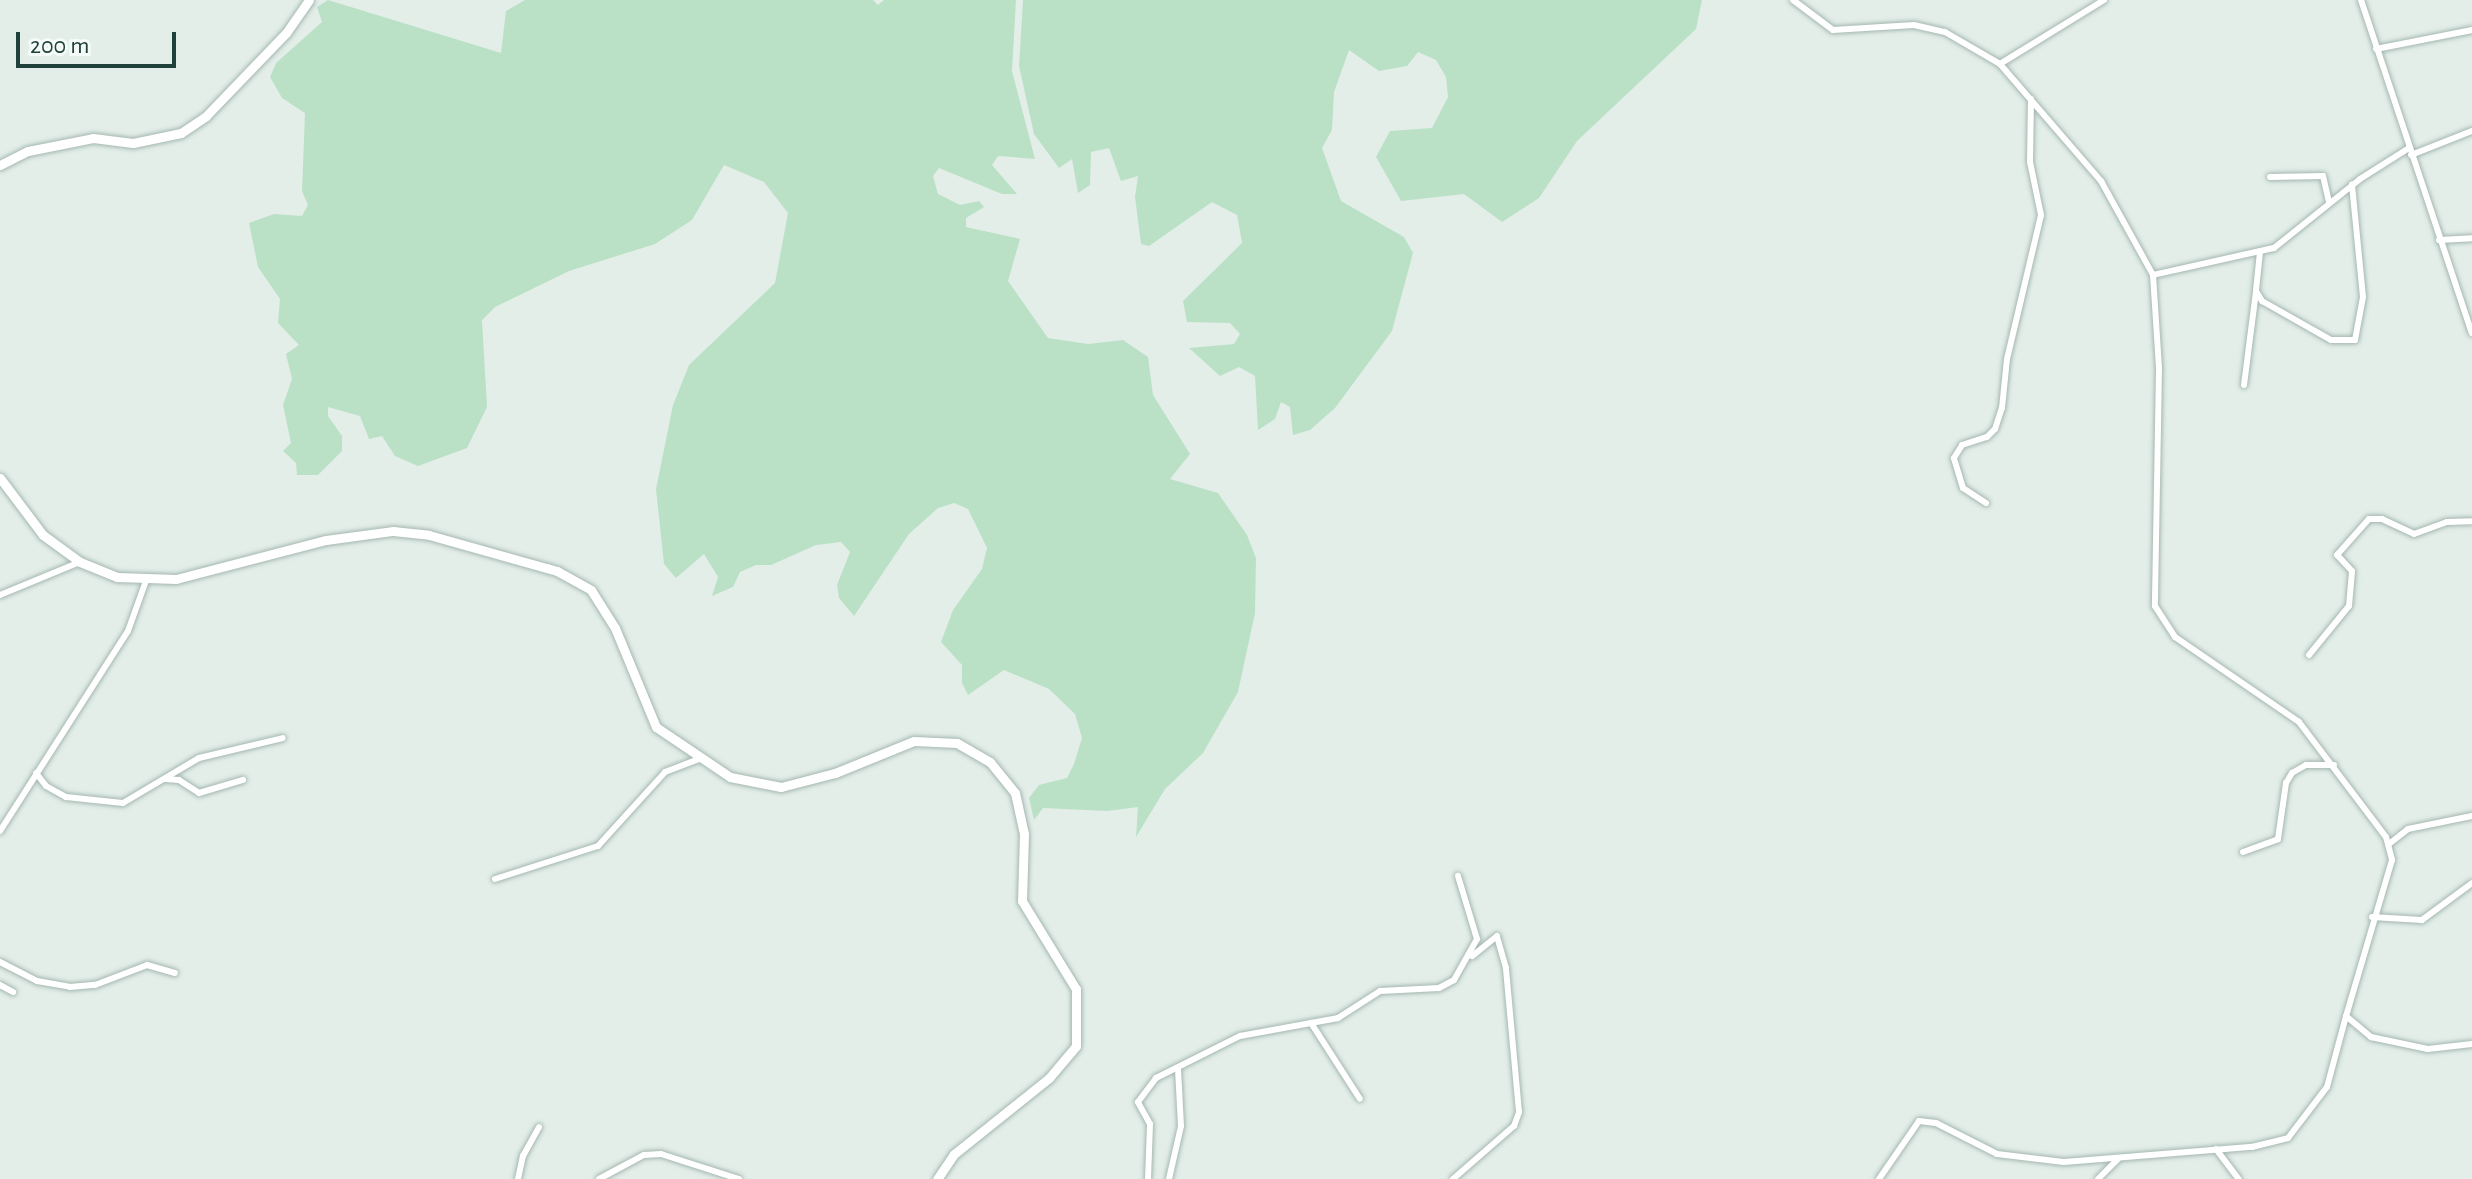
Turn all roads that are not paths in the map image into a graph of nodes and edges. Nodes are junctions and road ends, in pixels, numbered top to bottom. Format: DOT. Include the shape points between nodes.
graph roads {
  1 [pos="309,0"];
  2 [pos="1793,0"];
  3 [pos="2104,0"];
  4 [pos="2361,0"];
  5 [pos="2472,30"];
  6 [pos="2376,49"];
  7 [pos="2000,64"];
  8 [pos="2031,99"];
  9 [pos="2472,131"];
  10 [pos="2410,151"];
  11 [pos="0,165"];
  12 [pos="2270,177"];
  13 [pos="2352,185"];
  14 [pos="2329,202"];
  15 [pos="2472,238"];
  16 [pos="2439,240"];
  17 [pos="2260,252"];
  18 [pos="2153,275"];
  19 [pos="2256,291"];
  20 [pos="2472,333"];
  21 [pos="2244,385"];
  22 [pos="0,478"];
  23 [pos="1986,503"];
  24 [pos="2472,521"];
  25 [pos="80,562"];
  26 [pos="147,578"];
  27 [pos="0,595"];
  28 [pos="2309,655"];
  29 [pos="283,738"];
  30 [pos="699,759"];
  31 [pos="2334,765"];
  32 [pos="36,773"];
  33 [pos="166,779"];
  34 [pos="243,780"];
  35 [pos="2472,816"];
  36 [pos="0,831"];
  37 [pos="2389,844"];
  38 [pos="2243,852"];
  39 [pos="1458,876"];
  40 [pos="495,879"];
  41 [pos="2472,883"];
  42 [pos="2372,917"];
  43 [pos="1469,958"];
  44 [pos="0,962"];
  45 [pos="175,973"];
  46 [pos="0,985"];
  47 [pos="13,992"];
  48 [pos="2346,1016"];
  49 [pos="1311,1023"];
  50 [pos="2472,1044"];
  51 [pos="1188,1065"];
  52 [pos="1178,1069"];
  53 [pos="1180,1082"];
  54 [pos="1360,1099"];
  55 [pos="539,1127"];
  56 [pos="2216,1149"];
  57 [pos="2118,1159"];
  58 [pos="518,1179"];
  59 [pos="599,1179"];
  60 [pos="739,1179"];
  61 [pos="937,1179"];
  62 [pos="1148,1179"];
  63 [pos="1169,1179"];
  64 [pos="1453,1179"];
  65 [pos="1879,1179"];
  66 [pos="2098,1179"];
  67 [pos="2239,1179"];
  1 -- 11 [label="main road" via="276,44 206,116 181,133 133,143 93,138 28,151"];
  2 -- 7 [label="street" via="1833,30 1914,25 1945,32"];
  3 -- 7 [label="street"];
  4 -- 6 [label="street"];
  5 -- 6 [label="street"];
  6 -- 10 [label="street"];
  7 -- 8 [label="street"];
  8 -- 18 [label="street" via="2101,181"];
  8 -- 23 [label="street" via="2030,162 2041,215 2007,359 2002,408 1995,429 1962,445 1954,458 1963,488"];
  9 -- 10 [label="street"];
  10 -- 13 [label="street"];
  10 -- 16 [label="street"];
  12 -- 14 [label="street" via="2323,176"];
  13 -- 14 [label="street"];
  13 -- 19 [label="street" via="2363,297 2356,339 2336,341 2314,333 2268,307"];
  14 -- 17 [label="street" via="2274,248"];
  15 -- 16 [label="street"];
  16 -- 20 [label="street"];
  17 -- 18 [label="street"];
  17 -- 19 [label="street"];
  18 -- 31 [label="street" via="2159,369 2155,606 2167,629 2299,722"];
  19 -- 21 [label="street"];
  22 -- 25 [label="main road" via="43,535"];
  24 -- 28 [label="street" via="2447,522 2414,534 2382,519 2369,519 2337,555 2352,571 2349,606"];
  25 -- 26 [label="main road" via="117,577"];
  25 -- 27 [label="street"];
  26 -- 30 [label="main road" via="176,579 326,540 393,531 429,535 557,571 591,590 615,628 632,681 656,727"];
  26 -- 32 [label="street" via="128,631"];
  29 -- 33 [label="street" via="199,758"];
  30 -- 40 [label="street" via="665,772 598,846"];
  30 -- 61 [label="main road" via="730,777 781,787 835,773 914,741 957,743 990,762 1015,793 1024,834 1022,901 1076,989 1076,1046 1049,1078 954,1154"];
  31 -- 37 [label="street"];
  31 -- 38 [label="street" via="2306,765 2292,773 2278,839"];
  32 -- 33 [label="street" via="54,792 107,805 133,800"];
  32 -- 36 [label="street"];
  33 -- 34 [label="street" via="179,780 199,793"];
  35 -- 37 [label="street" via="2408,829"];
  37 -- 42 [label="street" via="2392,860"];
  39 -- 43 [label="street" via="1477,931"];
  41 -- 42 [label="street" via="2422,920"];
  42 -- 48 [label="street"];
  43 -- 49 [label="street" via="1454,980 1439,988 1380,991 1338,1018"];
  43 -- 64 [label="street" via="1497,936 1506,968 1519,1112 1514,1126"];
  44 -- 45 [label="street" via="37,981 70,987 95,985 147,965"];
  46 -- 47 [label="street"];
  48 -- 50 [label="street" via="2371,1037 2428,1049"];
  48 -- 56 [label="street" via="2333,1073 2300,1129 2262,1146"];
  49 -- 51 [label="street" via="1240,1036"];
  49 -- 54 [label="street"];
  51 -- 52 [label="street"];
  51 -- 53 [label="street"];
  52 -- 53 [label="street"];
  52 -- 62 [label="street" via="1153,1081 1138,1102 1150,1124"];
  53 -- 63 [label="street" via="1181,1126"];
  55 -- 58 [label="street"];
  56 -- 57 [label="street"];
  56 -- 67 [label="street"];
  57 -- 65 [label="street" via="2064,1162 1997,1154 1936,1123 1919,1121"];
  57 -- 66 [label="street"];
  59 -- 60 [label="street" via="644,1155 661,1154"];
}
